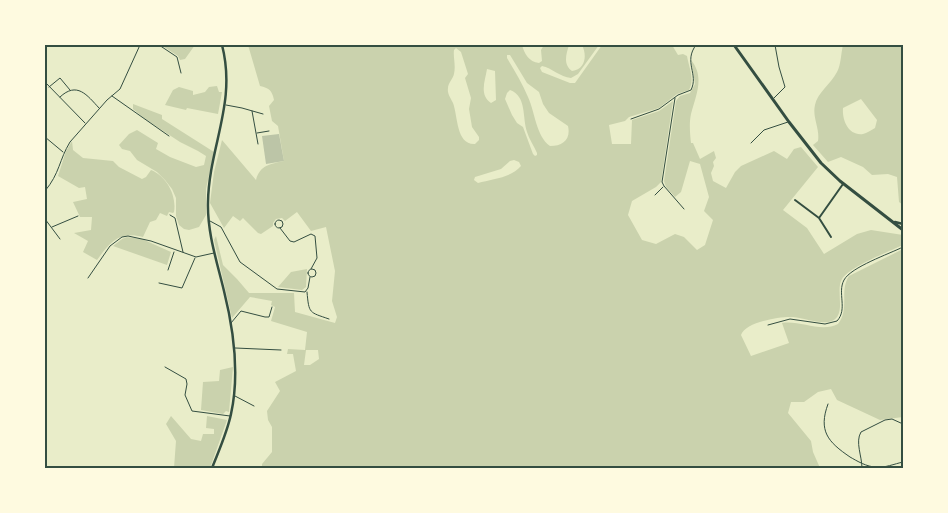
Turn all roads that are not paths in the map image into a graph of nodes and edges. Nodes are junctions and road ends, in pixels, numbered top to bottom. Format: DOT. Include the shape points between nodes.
graph roads {
  1 [pos="140,45"];
  2 [pos="159,45"];
  3 [pos="222,45"];
  4 [pos="696,45"];
  5 [pos="734,45"];
  6 [pos="775,45"];
  7 [pos="181,73"];
  8 [pos="45,82"];
  9 [pos="49,87"];
  10 [pos="70,91"];
  11 [pos="111,96"];
  12 [pos="60,97"];
  13 [pos="675,98"];
  14 [pos="773,99"];
  15 [pos="226,105"];
  16 [pos="100,108"];
  17 [pos="252,111"];
  18 [pos="263,114"];
  19 [pos="631,119"];
  20 [pos="789,122"];
  21 [pos="86,124"];
  22 [pos="269,131"];
  23 [pos="256,134"];
  24 [pos="45,136"];
  25 [pos="169,136"];
  26 [pos="751,143"];
  27 [pos="258,144"];
  28 [pos="64,153"];
  29 [pos="843,184"];
  30 [pos="664,186"];
  31 [pos="45,191"];
  32 [pos="655,195"];
  33 [pos="795,200"];
  34 [pos="684,209"];
  35 [pos="170,215"];
  36 [pos="78,216"];
  37 [pos="819,218"];
  38 [pos="45,219"];
  39 [pos="209,221"];
  40 [pos="892,221"];
  41 [pos="903,224"];
  42 [pos="52,227"];
  43 [pos="280,228"];
  44 [pos="903,230"];
  45 [pos="831,237"];
  46 [pos="60,239"];
  47 [pos="903,247"];
  48 [pos="174,250"];
  49 [pos="183,253"];
  50 [pos="215,253"];
  51 [pos="196,257"];
  52 [pos="311,269"];
  53 [pos="168,270"];
  54 [pos="310,276"];
  55 [pos="88,278"];
  56 [pos="159,283"];
  57 [pos="307,292"];
  58 [pos="272,307"];
  59 [pos="329,319"];
  60 [pos="231,323"];
  61 [pos="768,325"];
  62 [pos="234,348"];
  63 [pos="281,350"];
  64 [pos="165,367"];
  65 [pos="234,395"];
  66 [pos="828,404"];
  67 [pos="254,406"];
  68 [pos="230,416"];
  69 [pos="903,424"];
  70 [pos="903,462"];
  71 [pos="862,463"];
  72 [pos="212,468"];
  73 [pos="862,468"];
  1 -- 11 [label="lane" via="122,86"];
  2 -- 7 [label="lane" via="177,57"];
  3 -- 15 [label="street" via="227,76"];
  4 -- 13 [label="lane" via="690,56 692,88"];
  5 -- 14 [label="main road"];
  6 -- 14 [label="lane" via="785,87"];
  8 -- 9 [label="lane"];
  9 -- 10 [label="lane" via="60,78"];
  9 -- 12 [label="lane"];
  10 -- 12 [label="lane"];
  10 -- 16 [label="lane" via="81,91"];
  11 -- 16 [label="lane"];
  11 -- 25 [label="lane"];
  12 -- 21 [label="lane"];
  13 -- 19 [label="lane" via="659,109"];
  13 -- 30 [label="lane"];
  14 -- 20 [label="main road"];
  15 -- 17 [label="lane"];
  15 -- 39 [label="street" via="209,185"];
  16 -- 21 [label="lane"];
  17 -- 18 [label="lane"];
  17 -- 23 [label="lane"];
  20 -- 26 [label="lane" via="764,130"];
  20 -- 29 [label="main road" via="821,163"];
  21 -- 28 [label="lane"];
  22 -- 23 [label="lane"];
  23 -- 27 [label="lane"];
  24 -- 28 [label="lane"];
  28 -- 31 [label="lane" via="56,177"];
  29 -- 37 [label="street"];
  29 -- 40 [label="main road"];
  30 -- 32 [label="lane"];
  30 -- 34 [label="lane"];
  33 -- 37 [label="street"];
  35 -- 49 [label="lane" via="175,218"];
  36 -- 42 [label="lane"];
  37 -- 45 [label="street"];
  38 -- 42 [label="lane"];
  39 -- 50 [label="street"];
  39 -- 57 [label="lane" via="221,228 240,262 277,289"];
  40 -- 41 [label="street"];
  40 -- 44 [label="main road"];
  42 -- 46 [label="lane"];
  43 -- 52 [label="lane" via="294,242 311,234 315,236 317,258"];
  47 -- 61 [label="lane" via="848,275 842,287 842,312 837,322 785,320"];
  48 -- 49 [label="lane"];
  48 -- 53 [label="lane"];
  48 -- 55 [label="lane" via="140,237 122,237 105,252"];
  49 -- 51 [label="lane"];
  50 -- 51 [label="lane"];
  50 -- 60 [label="street"];
  51 -- 56 [label="lane" via="182,288"];
  52 -- 54 [label="lane"];
  52 -- 54 [label="lane" via="316,273"];
  54 -- 57 [label="lane"];
  57 -- 59 [label="lane" via="308,308 312,313"];
  58 -- 60 [label="lane" via="269,316 264,317 241,311"];
  60 -- 62 [label="street"];
  62 -- 63 [label="lane"];
  62 -- 65 [label="street"];
  64 -- 68 [label="lane" via="186,378 186,395 192,411"];
  65 -- 67 [label="lane"];
  65 -- 68 [label="street"];
  66 -- 71 [label="lane" via="824,425 829,440"];
  68 -- 72 [label="street"];
  69 -- 71 [label="lane" via="885,420 863,430 858,440"];
  70 -- 71 [label="lane" via="877,467"];
  71 -- 73 [label="lane"];
}
